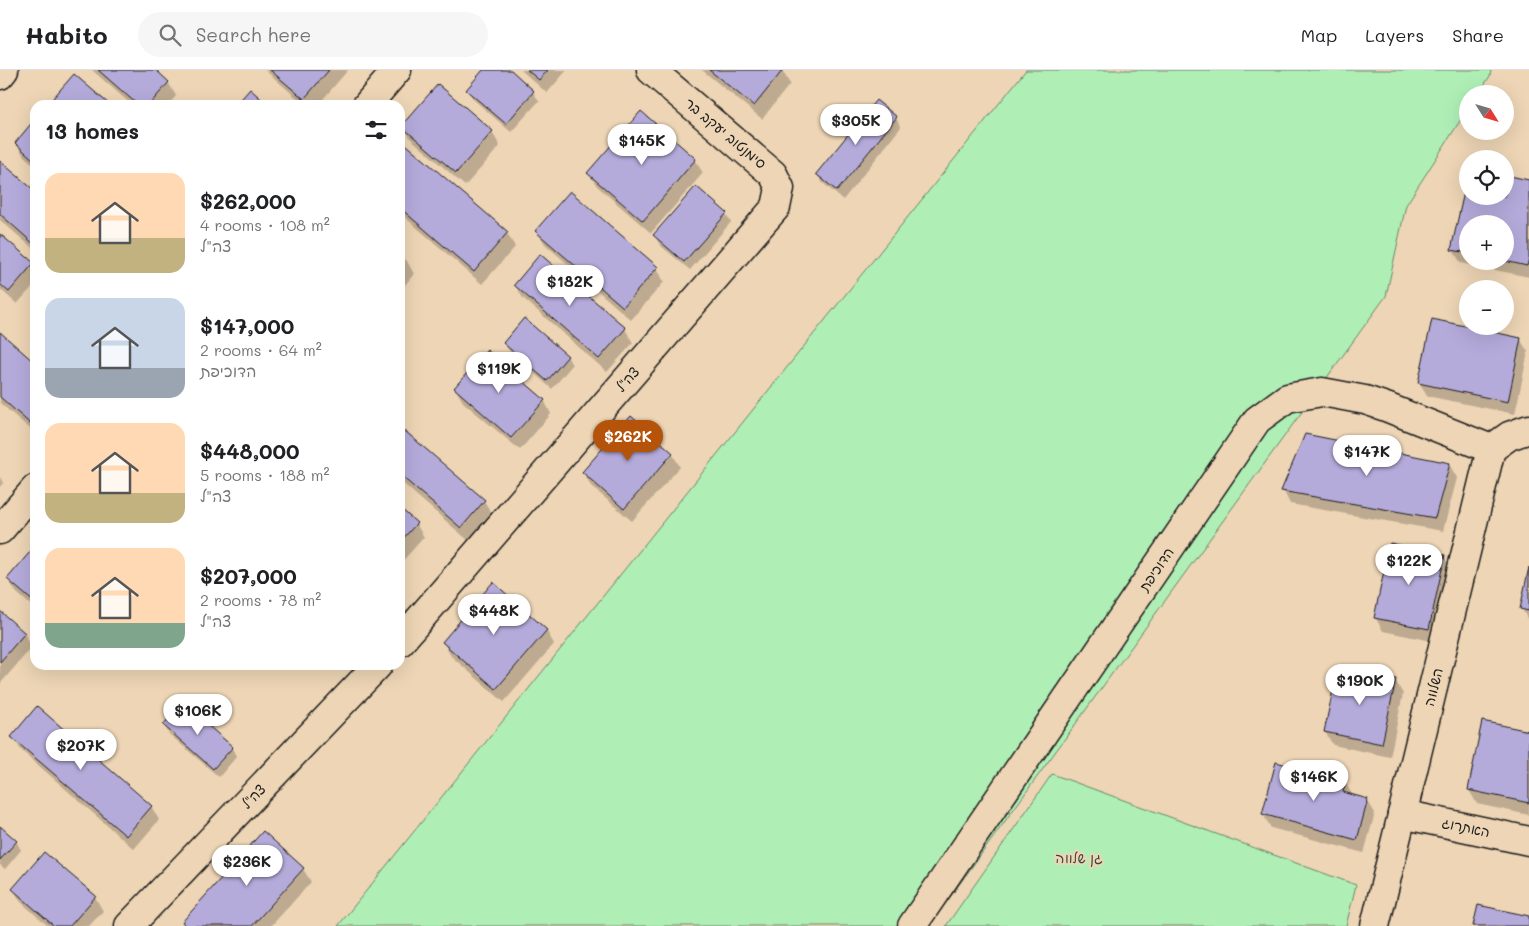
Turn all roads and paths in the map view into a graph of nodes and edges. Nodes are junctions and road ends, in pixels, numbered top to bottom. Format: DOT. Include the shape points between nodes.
graph roads {
  1 [pos="4,70"];
  2 [pos="397,70"];
  3 [pos="651,70"];
  4 [pos="0,75"];
  5 [pos="371,100"];
  6 [pos="776,207"];
  7 [pos="1529,429"];
  8 [pos="1491,449"];
  9 [pos="30,495"];
  10 [pos="0,530"];
  11 [pos="405,636"];
  12 [pos="373,670"];
  13 [pos="1402,814"];
  14 [pos="1529,841"];
  15 [pos="129,926"];
  16 [pos="912,926"];
  17 [pos="1375,926"];
  1 -- 4 [label="street"];
  2 -- 5 [label="street"];
  3 -- 6 [label="street, סימנטוב יעקב בר" via="773,174 780,188"];
  6 -- 11 [label="street, צה\"ל"];
  7 -- 8 [label="street" via="1509,436"];
  8 -- 13 [label="street, השלווה"];
  8 -- 16 [label="street, הדוכיפת" via="1386,407 1322,392 1287,398 1257,420"];
  9 -- 10 [label="street"];
  12 -- 15 [label="street, צה\"ל"];
  13 -- 14 [label="street, האתרוג"];
  13 -- 17 [label="street, השלווה"];
}
